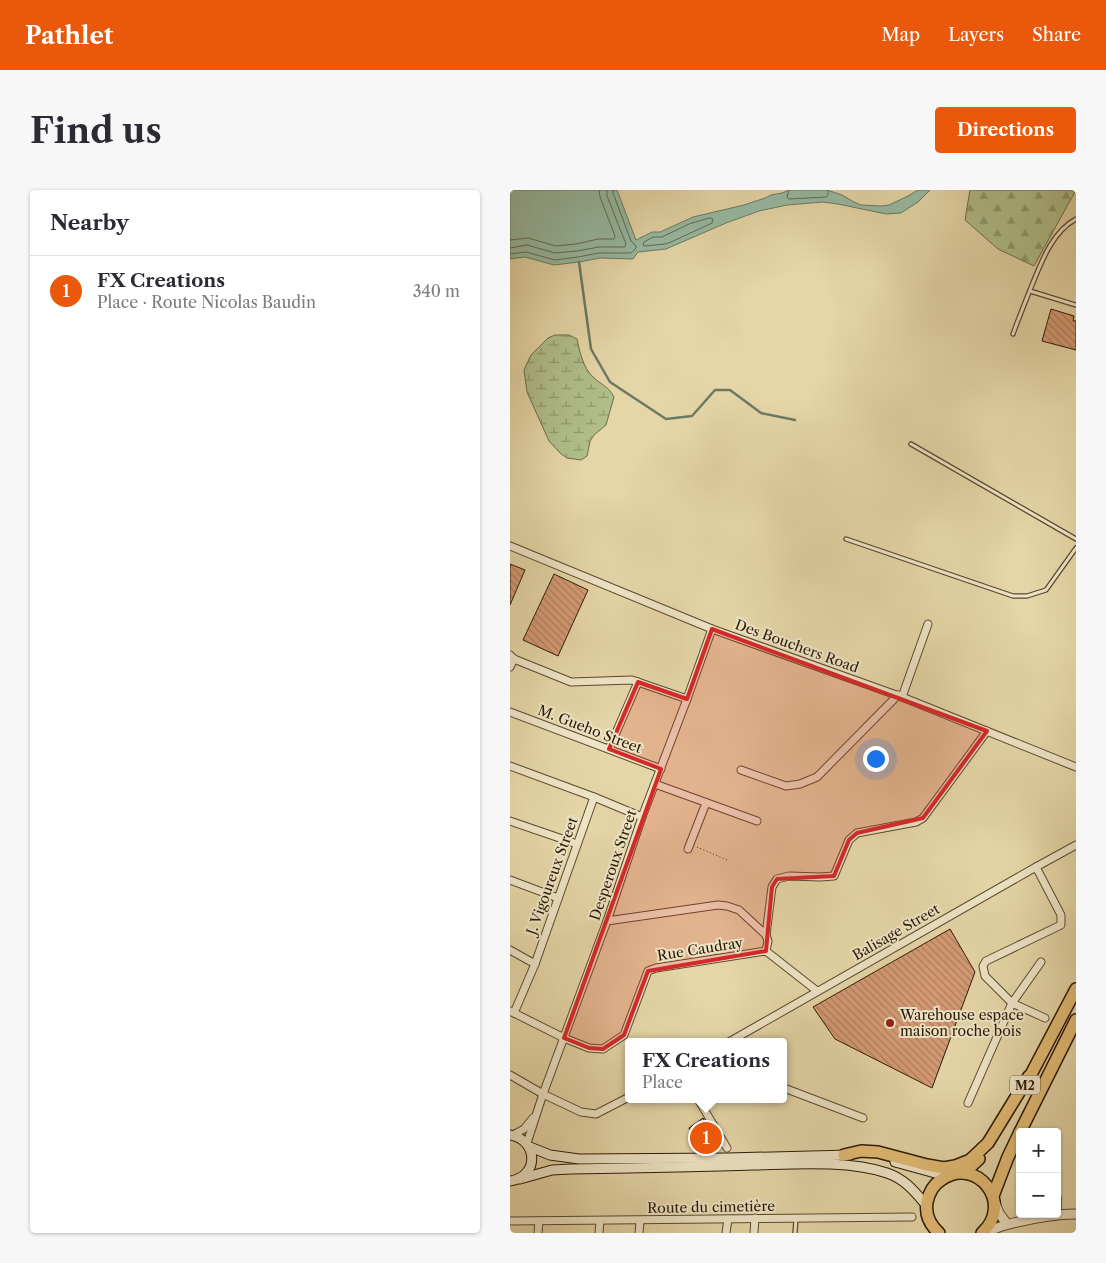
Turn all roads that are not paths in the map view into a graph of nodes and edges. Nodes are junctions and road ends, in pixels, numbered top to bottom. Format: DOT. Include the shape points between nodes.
graph roads {
  1 [pos="1076,219"];
  2 [pos="1030,291"];
  3 [pos="1076,305"];
  4 [pos="1012,334"];
  5 [pos="911,444"];
  6 [pos="846,539"];
  7 [pos="1076,539"];
  8 [pos="510,546"];
  9 [pos="1076,548"];
  10 [pos="928,624"];
  11 [pos="712,629"];
  12 [pos="512,657"];
  13 [pos="510,666"];
  14 [pos="638,682"];
  15 [pos="900,696"];
  16 [pos="687,699"];
  17 [pos="510,712"];
  18 [pos="987,731"];
  19 [pos="609,749"];
  20 [pos="510,766"];
  21 [pos="1076,767"];
  22 [pos="660,769"];
  23 [pos="742,770"];
  24 [pos="655,784"];
  25 [pos="594,797"];
  26 [pos="706,803"];
  27 [pos="642,817"];
  28 [pos="510,821"];
  29 [pos="757,822"];
  30 [pos="577,844"];
  31 [pos="1076,845"];
  32 [pos="689,847"];
  33 [pos="1036,867"];
  34 [pos="510,880"];
  35 [pos="558,898"];
  36 [pos="607,921"];
  37 [pos="766,935"];
  38 [pos="510,950"];
  39 [pos="766,951"];
  40 [pos="1041,962"];
  41 [pos="535,964"];
  42 [pos="1076,989"];
  43 [pos="817,991"];
  44 [pos="1012,1003"];
  45 [pos="512,1012"];
  46 [pos="1045,1018"];
  47 [pos="1076,1020"];
  48 [pos="564,1038"];
  49 [pos="736,1038"];
  50 [pos="1050,1070"];
  51 [pos="510,1075"];
  52 [pos="1029,1076"];
  53 [pos="787,1089"];
  54 [pos="543,1094"];
  55 [pos="625,1100"];
  56 [pos="700,1103"];
  57 [pos="968,1103"];
  58 [pos="538,1110"];
  59 [pos="863,1118"];
  60 [pos="1022,1128"];
  61 [pos="1026,1128"];
  62 [pos="512,1135"];
  63 [pos="1016,1140"];
  64 [pos="528,1145"];
  65 [pos="727,1148"];
  66 [pos="844,1155"];
  67 [pos="964,1173"];
  68 [pos="946,1176"];
  69 [pos="513,1181"];
  70 [pos="994,1200"];
  71 [pos="927,1212"];
  72 [pos="1061,1214"];
  73 [pos="1076,1214"];
  74 [pos="912,1217"];
  75 [pos="755,1218"];
  76 [pos="796,1218"];
  77 [pos="1044,1218"];
  78 [pos="728,1219"];
  79 [pos="510,1221"];
  80 [pos="539,1221"];
  81 [pos="600,1221"];
  82 [pos="640,1221"];
  83 [pos="1009,1227"];
  84 [pos="983,1232"];
  85 [pos="538,1233"];
  86 [pos="599,1233"];
  87 [pos="639,1233"];
  88 [pos="726,1233"];
  89 [pos="754,1233"];
  90 [pos="795,1233"];
  91 [pos="923,1233"];
  92 [pos="939,1233"];
  1 -- 2 [label="lane" via="1068,223 1047,251"];
  2 -- 3 [label="lane"];
  2 -- 4 [label="lane"];
  5 -- 7 [label="lane"];
  6 -- 9 [label="lane" via="1013,596 1027,596 1046,590"];
  8 -- 11 [label="street, Des Bouchers Road"];
  10 -- 15 [label="street"];
  11 -- 15 [label="street, Des Bouchers Road"];
  11 -- 16 [label="street, Desperoux Street"];
  12 -- 13 [label="street"];
  12 -- 14 [label="street" via="571,682"];
  14 -- 16 [label="street"];
  14 -- 19 [label="street"];
  15 -- 18 [label="street, Des Bouchers Road"];
  15 -- 23 [label="street" via="817,777 786,786"];
  16 -- 22 [label="street, Desperoux Street"];
  17 -- 19 [label="street, M. Gueho Street"];
  18 -- 21 [label="street, Des Bouchers Road"];
  18 -- 37 [label="street" via="923,818 857,833 849,840 834,876 777,879 772,887"];
  19 -- 22 [label="street, M. Gueho Street"];
  20 -- 25 [label="street"];
  22 -- 24 [label="street, Desperoux Street"];
  24 -- 26 [label="street"];
  24 -- 27 [label="street, Desperoux Street"];
  25 -- 27 [label="street"];
  25 -- 30 [label="street, J. Vigoureux Street"];
  26 -- 29 [label="street"];
  26 -- 32 [label="street"];
  27 -- 36 [label="street, Desperoux Street"];
  28 -- 30 [label="street"];
  30 -- 35 [label="street, J. Vigoureux Street"];
  31 -- 33 [label="street, Balisage Street"];
  33 -- 43 [label="street, Balisage Street"];
  33 -- 44 [label="street" via="1061,915 1061,925 986,961 983,966 985,976"];
  34 -- 35 [label="street"];
  35 -- 41 [label="street, J. Vigoureux Street"];
  36 -- 37 [label="street" via="718,905 739,910"];
  36 -- 48 [label="street, Desperoux Street"];
  37 -- 39 [label="street"];
  38 -- 41 [label="street"];
  39 -- 43 [label="street"];
  39 -- 48 [label="street, Rue Caudray" via="648,971 624,1035 603,1048 589,1048"];
  40 -- 44 [label="street"];
  41 -- 45 [label="street, J. Vigoureux Street"];
  42 -- 52 [label="highway, M2"];
  43 -- 49 [label="street, Balisage Street"];
  44 -- 46 [label="street"];
  44 -- 57 [label="street"];
  45 -- 48 [label="street"];
  47 -- 50 [label="highway, M2"];
  48 -- 54 [label="street, Desperoux Street"];
  50 -- 60 [label="highway, M2"];
  50 -- 61 [label="lane" via="1045,1091"];
  51 -- 54 [label="street"];
  52 -- 66 [label="highway" via="988,1143 970,1160 944,1168 878,1152"];
  52 -- 67 [label="highway, M2" via="995,1141"];
  53 -- 59 [label="street"];
  54 -- 55 [label="street" via="581,1112 596,1114"];
  54 -- 58 [label="street, Desperoux Street"];
  56 -- 65 [label="street"];
  58 -- 62 [label="street" via="524,1129"];
  58 -- 64 [label="street, Desperoux Street"];
  62 -- 64 [label="main road"];
  63 -- 70 [label="highway, M2"];
  64 -- 66 [label="main road" via="550,1155 579,1160"];
  64 -- 69 [label="main road" via="532,1160 530,1167 526,1174"];
  66 -- 68 [label="main road" via="878,1158"];
  67 -- 68 [label="highway"];
  67 -- 70 [label="highway" via="982,1181"];
  68 -- 71 [label="highway" via="932,1189"];
  69 -- 71 [label="main road" via="552,1170 571,1169 846,1165 870,1168 902,1179"];
  70 -- 83 [label="main road" via="998,1213"];
  70 -- 84 [label="highway, M2" via="993,1219"];
  71 -- 91 [label="highway"];
  71 -- 92 [label="highway"];
  72 -- 73 [label="main road"];
  74 -- 76 [label="street, Route du cimetière"];
  75 -- 76 [label="street, Route du cimetière"];
  75 -- 78 [label="street, Route du cimetière"];
  75 -- 89 [label="street"];
  76 -- 90 [label="lane"];
  77 -- 83 [label="main road"];
  78 -- 82 [label="street, Route du cimetière"];
  78 -- 88 [label="street"];
  79 -- 80 [label="street, Route du cimetière"];
  80 -- 81 [label="street, Route du cimetière"];
  80 -- 85 [label="street"];
  81 -- 82 [label="street, Route du cimetière"];
  81 -- 86 [label="street"];
  82 -- 87 [label="street"];
  83 -- 84 [label="main road"];
}
